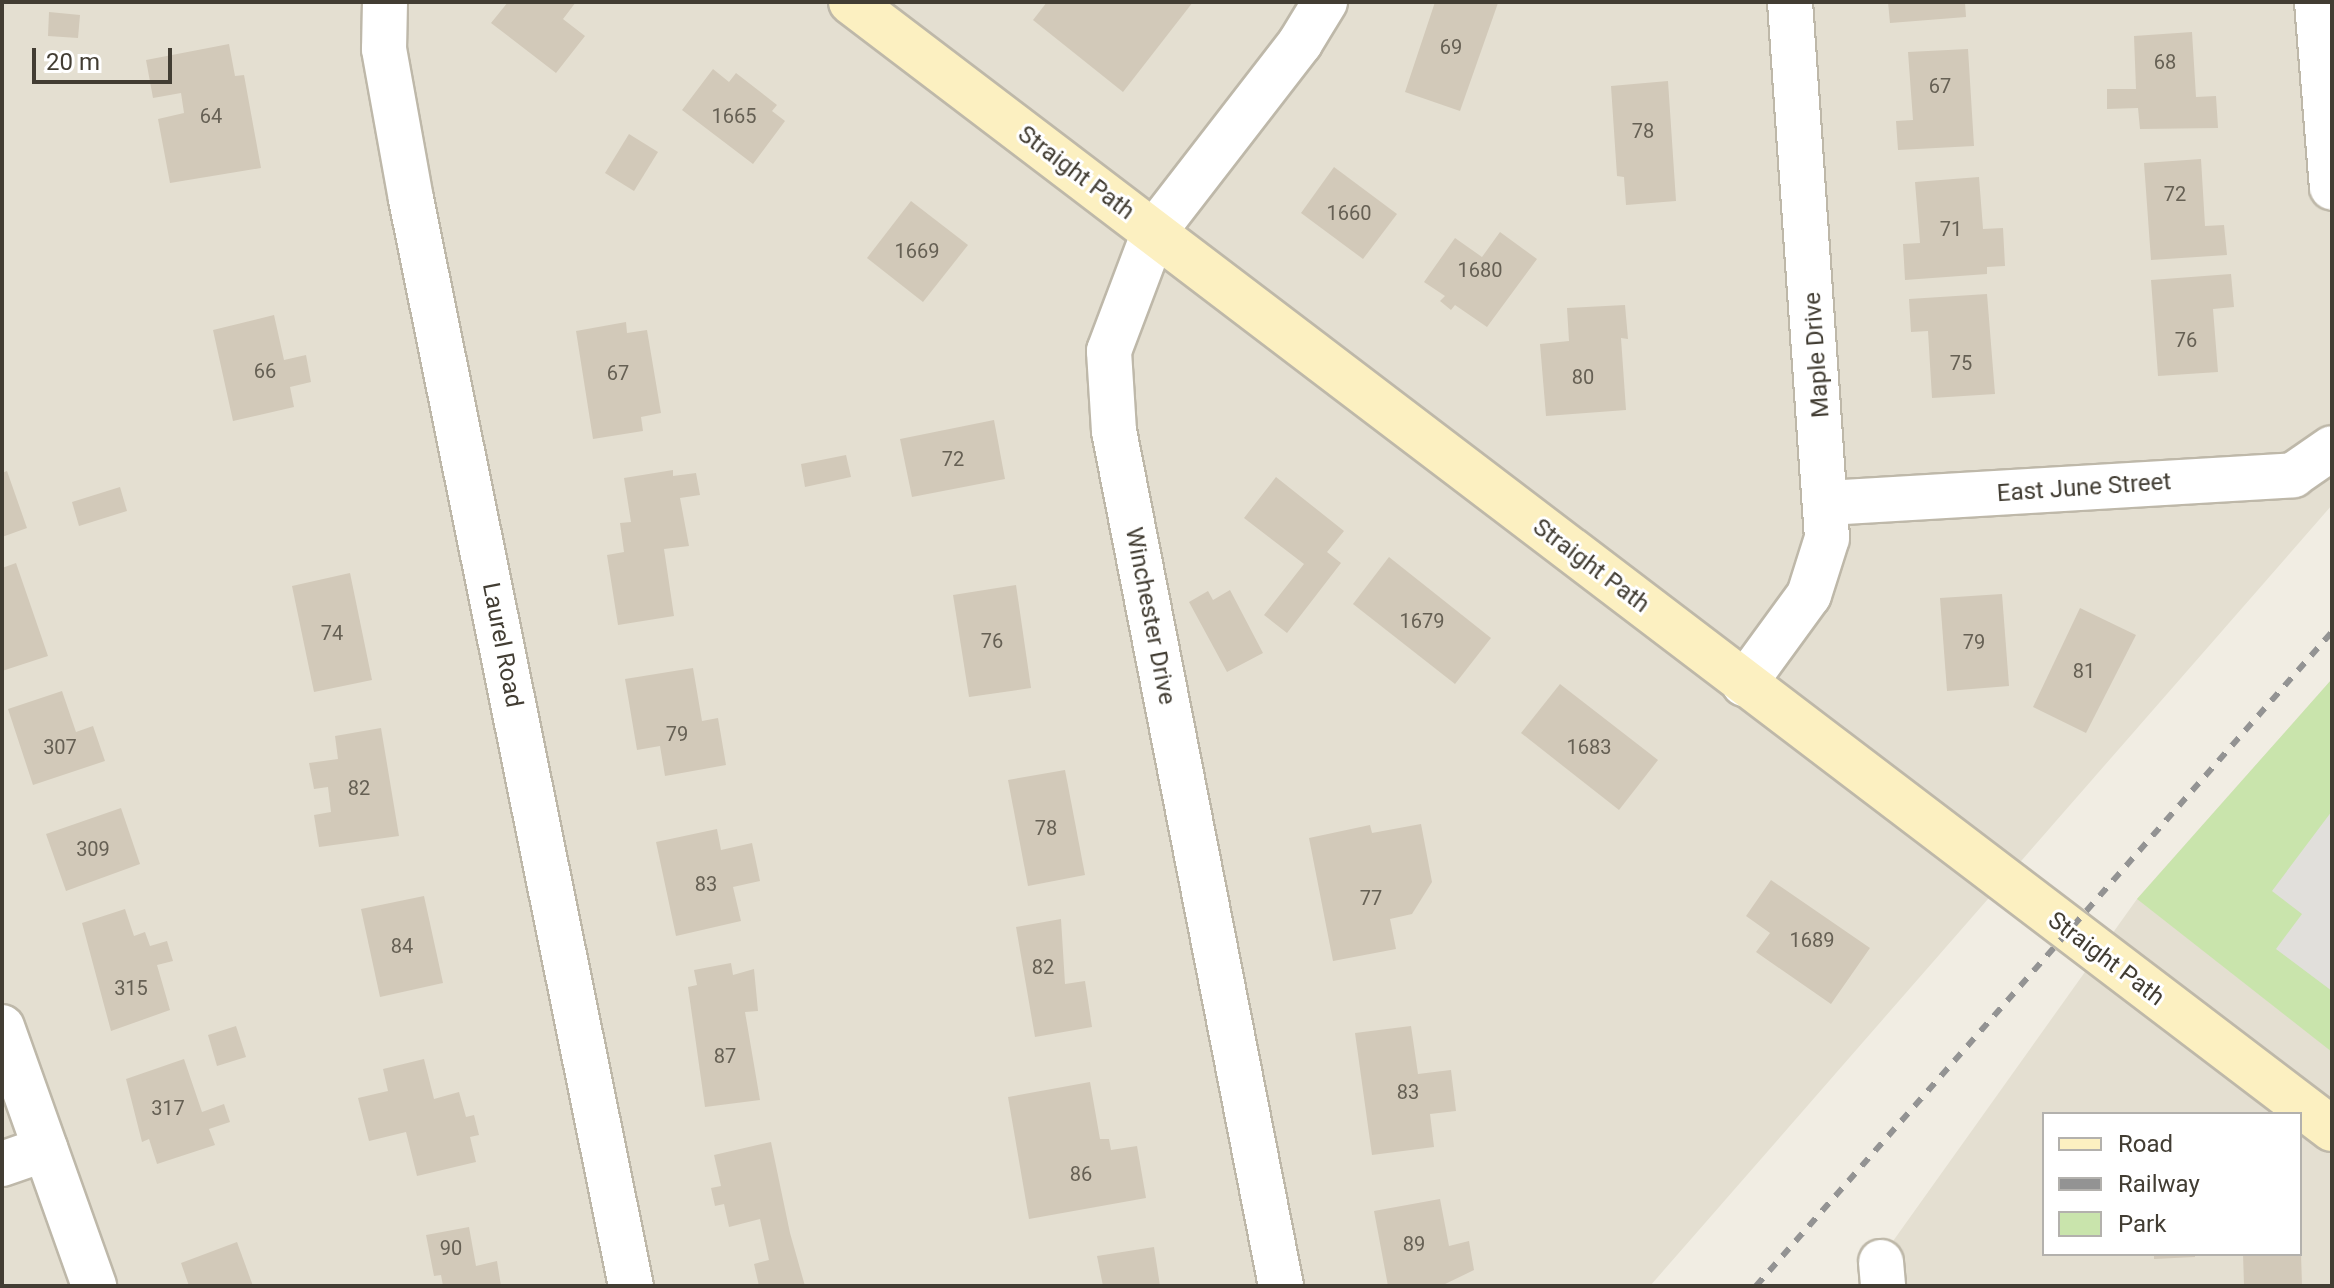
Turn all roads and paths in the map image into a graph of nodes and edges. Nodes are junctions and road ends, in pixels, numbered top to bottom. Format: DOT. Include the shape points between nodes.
graph roads {
  1 [pos="385,2"];
  2 [pos="851,2"];
  3 [pos="1325,2"];
  4 [pos="1790,2"];
  5 [pos="2317,2"];
  6 [pos="2332,187"];
  7 [pos="1154,232"];
  8 [pos="2332,448"];
  9 [pos="1828,503"];
  10 [pos="1744,684"];
  11 [pos="2,1027"];
  12 [pos="2332,1129"];
  13 [pos="45,1149"];
  14 [pos="2,1164"];
  15 [pos="94,1286"];
  16 [pos="631,1286"];
  17 [pos="1281,1286"];
  1 -- 16 [label="street, Laurel Road" via="384,49 411,199"];
  2 -- 7 [label="main road, Straight Path"];
  3 -- 7 [label="street, Winchester Drive" via="1300,43"];
  4 -- 9 [label="street, Maple Drive"];
  5 -- 6 [label="street"];
  7 -- 10 [label="main road, Straight Path"];
  7 -- 17 [label="street, Winchester Drive" via="1109,351 1114,431"];
  8 -- 9 [label="street, East June Street" via="2293,475"];
  9 -- 10 [label="street, Maple Drive" via="1827,538 1817,578"];
  10 -- 12 [label="main road, Straight Path"];
  11 -- 13 [label="street"];
  13 -- 14 [label="street"];
  13 -- 15 [label="street"];
}
